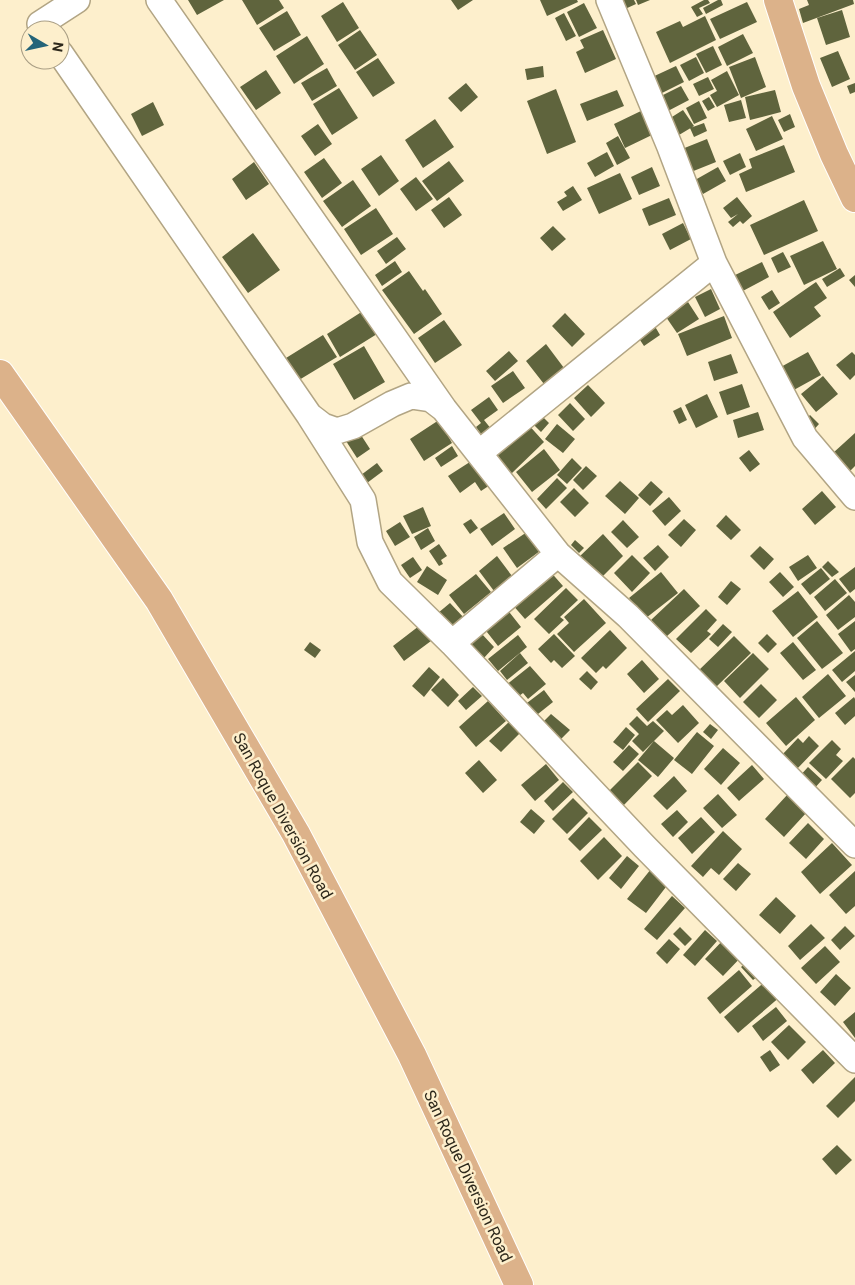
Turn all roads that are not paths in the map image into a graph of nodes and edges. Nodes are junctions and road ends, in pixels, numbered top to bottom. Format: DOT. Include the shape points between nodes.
graph roads {
  1 [pos="77,0"];
  2 [pos="159,0"];
  3 [pos="609,0"];
  4 [pos="778,0"];
  5 [pos="46,20"];
  6 [pos="70,68"];
  7 [pos="855,198"];
  8 [pos="714,263"];
  9 [pos="0,374"];
  10 [pos="444,409"];
  11 [pos="309,415"];
  12 [pos="479,453"];
  13 [pos="855,497"];
  14 [pos="558,554"];
  15 [pos="452,643"];
  16 [pos="855,845"];
  17 [pos="855,1060"];
  18 [pos="519,1285"];
  1 -- 5 [label="street"];
  2 -- 10 [label="street"];
  3 -- 8 [label="street"];
  4 -- 7 [label="main road" via="806,86"];
  6 -- 11 [label="street"];
  8 -- 12 [label="street"];
  8 -- 13 [label="street" via="805,438"];
  9 -- 18 [label="main road, San Roque Diversion Road" via="159,600 296,834 412,1055"];
  10 -- 11 [label="street" via="431,399 411,396 337,431 322,426"];
  10 -- 12 [label="street"];
  11 -- 15 [label="street" via="363,500 370,542 390,582"];
  12 -- 14 [label="street"];
  14 -- 15 [label="street"];
  14 -- 16 [label="street" via="628,616"];
  15 -- 17 [label="street" via="645,847"];
}
